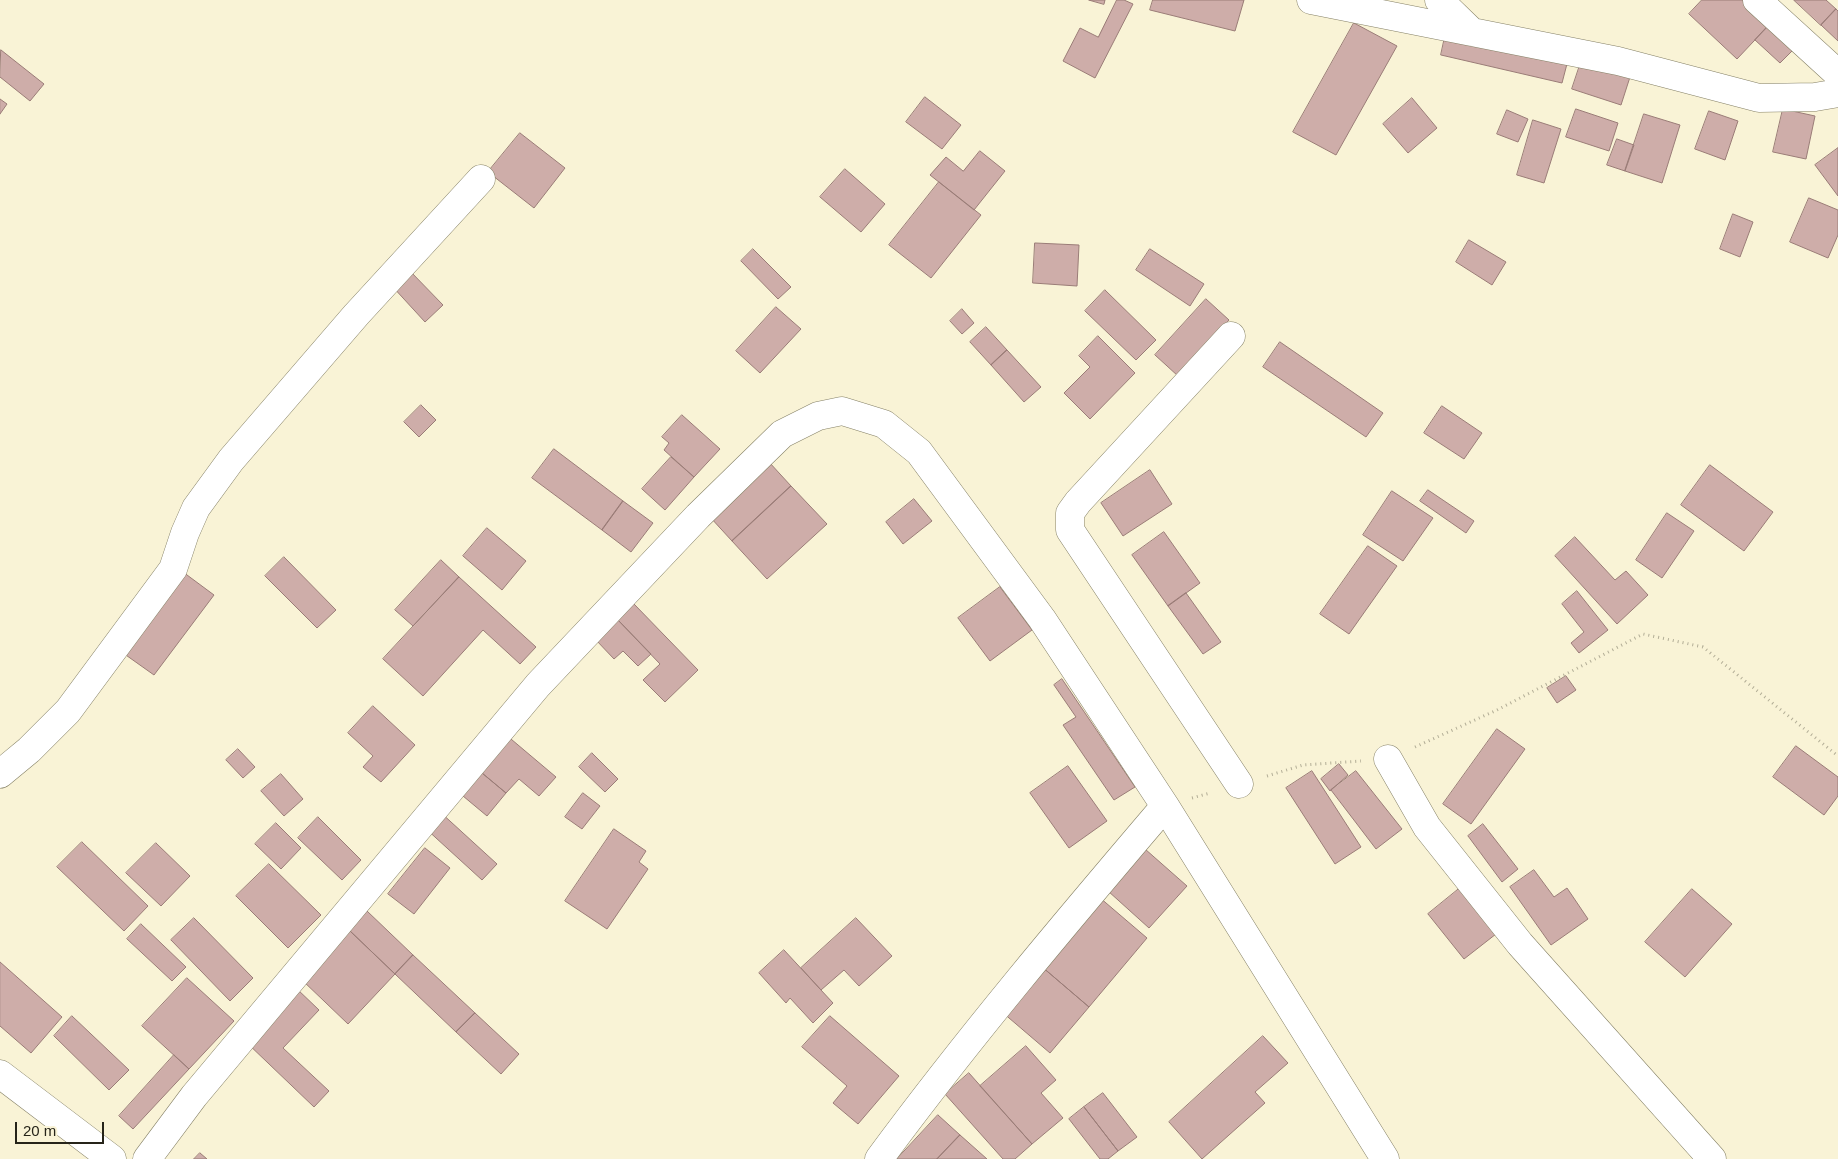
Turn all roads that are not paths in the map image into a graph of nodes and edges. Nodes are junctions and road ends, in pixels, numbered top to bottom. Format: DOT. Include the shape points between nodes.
graph roads {
  1 [pos="1311,0"];
  2 [pos="1439,0"];
  3 [pos="1757,0"];
  4 [pos="1472,32"];
  5 [pos="1838,74"];
  6 [pos="1838,93"];
  7 [pos="481,179"];
  8 [pos="1231,336"];
  9 [pos="1388,760"];
  10 [pos="0,774"];
  11 [pos="1239,784"];
  12 [pos="1165,806"];
  13 [pos="0,1074"];
  14 [pos="112,1159"];
  15 [pos="147,1159"];
  16 [pos="879,1159"];
  17 [pos="1385,1159"];
  18 [pos="1712,1159"];
  1 -- 4 [label="street"];
  2 -- 4 [label="street"];
  3 -- 5 [label="street"];
  4 -- 6 [label="street" via="1618,61 1759,98 1815,97"];
  7 -- 10 [label="street" via="356,315 231,460 196,508 174,569 68,710"];
  8 -- 11 [label="street" via="1078,502 1070,513 1070,530"];
  9 -- 18 [label="street" via="1428,828 1520,944"];
  12 -- 15 [label="street" via="1042,619 919,452 884,424 842,412 818,416 782,434 698,516 538,685 194,1096"];
  12 -- 16 [label="street" via="1062,927"];
  12 -- 17 [label="street"];
  13 -- 14 [label="street"];
}
